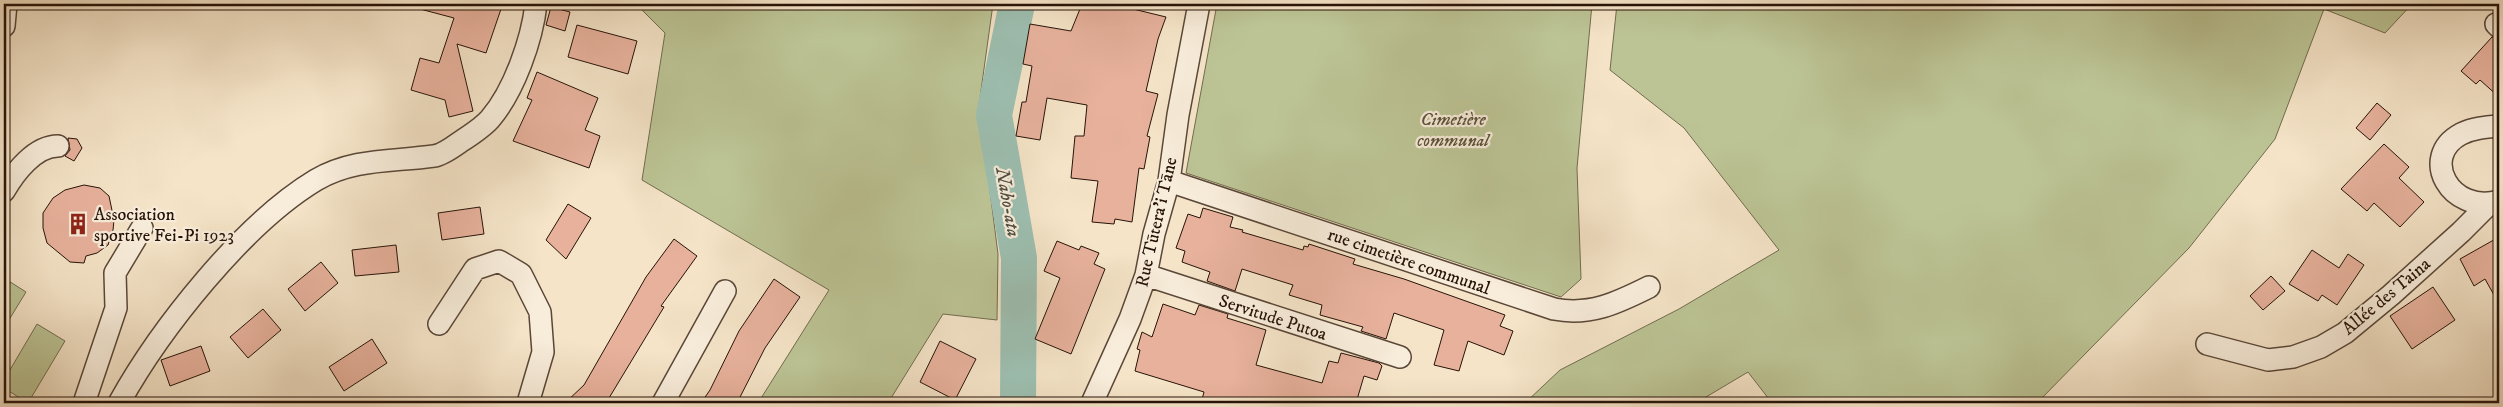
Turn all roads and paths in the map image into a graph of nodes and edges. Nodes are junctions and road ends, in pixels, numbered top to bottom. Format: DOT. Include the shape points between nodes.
graph roads {
  1 [pos="6,4"];
  2 [pos="536,4"];
  3 [pos="1199,4"];
  4 [pos="4,26"];
  5 [pos="2499,126"];
  6 [pos="58,146"];
  7 [pos="1169,182"];
  8 [pos="4,191"];
  9 [pos="2494,202"];
  10 [pos="142,228"];
  11 [pos="1146,275"];
  12 [pos="1649,287"];
  13 [pos="725,291"];
  14 [pos="439,324"];
  15 [pos="2207,344"];
  16 [pos="1400,357"];
  17 [pos="84,403"];
  18 [pos="120,403"];
  19 [pos="528,403"];
  20 [pos="664,403"];
  21 [pos="1092,403"];
  1 -- 4 [label="street"];
  2 -- 18 [label="street" via="518,73 490,118 473,134 436,156 366,161 338,169 315,181 268,216 178,316 136,373"];
  3 -- 7 [label="street, Rue Tūtera'i Tāne"];
  5 -- 9 [label="street" via="2475,128 2460,134 2444,151 2442,169 2445,182 2464,200"];
  6 -- 8 [label="street" via="39,151"];
  7 -- 11 [label="street, Rue Tūtera'i Tāne"];
  7 -- 12 [label="street, rue cimetière communal" via="1554,310 1595,310"];
  9 -- 15 [label="street, Allée des Taina" via="2391,295 2345,333 2321,347 2305,354 2267,360"];
  10 -- 17 [label="street" via="115,273 116,308"];
  11 -- 16 [label="street, Servitude Putoa"];
  11 -- 21 [label="street, Rue Tūtera'i Tāne"];
  13 -- 20 [label="street"];
  14 -- 19 [label="street" via="475,269 498,262 521,274 540,312 543,352"];
}
